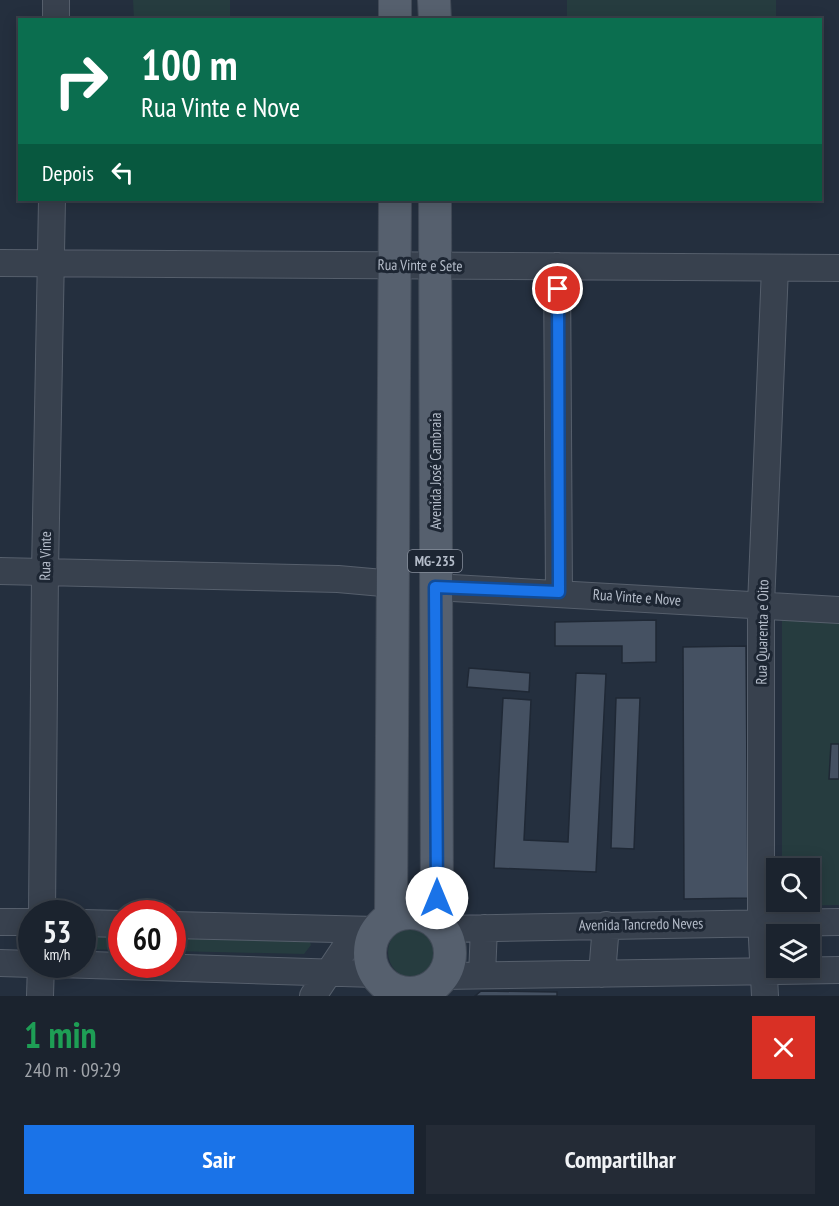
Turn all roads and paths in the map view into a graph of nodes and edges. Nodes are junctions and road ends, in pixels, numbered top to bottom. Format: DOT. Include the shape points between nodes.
graph roads {
  1 [pos="56,0"];
  2 [pos="395,0"];
  3 [pos="435,0"];
  4 [pos="56,18"];
  5 [pos="395,18"];
  6 [pos="435,18"];
  7 [pos="52,201"];
  8 [pos="395,201"];
  9 [pos="435,201"];
  10 [pos="0,263"];
  11 [pos="51,263"];
  12 [pos="395,265"];
  13 [pos="435,266"];
  14 [pos="557,266"];
  15 [pos="775,268"];
  16 [pos="839,268"];
  17 [pos="0,571"];
  18 [pos="45,572"];
  19 [pos="394,584"];
  20 [pos="435,587"];
  21 [pos="559,592"];
  22 [pos="761,605"];
  23 [pos="839,610"];
  24 [pos="42,900"];
  25 [pos="761,921"];
  26 [pos="0,922"];
  27 [pos="18,922"];
  28 [pos="839,922"];
  29 [pos="186,925"];
  30 [pos="375,925"];
  31 [pos="606,925"];
  32 [pos="440,926"];
  33 [pos="484,928"];
  34 [pos="0,963"];
  35 [pos="96,965"];
  36 [pos="839,970"];
  37 [pos="330,974"];
  38 [pos="602,974"];
  39 [pos="482,975"];
  40 [pos="35,982"];
  41 [pos="764,984"];
  42 [pos="382,985"];
  43 [pos="436,987"];
  44 [pos="313,996"];
  1 -- 4 [label="street"];
  2 -- 5 [label="main road"];
  3 -- 6 [label="main road"];
  7 -- 11 [label="street, Rua Vinte"];
  8 -- 12 [label="main road, MG-235"];
  9 -- 13 [label="main road, Avenida José Cambraia / MG-235"];
  10 -- 11 [label="street, Rua Vinte e Sete"];
  11 -- 12 [label="street, Rua Vinte e Sete"];
  11 -- 18 [label="street, Rua Vinte"];
  12 -- 13 [label="street, Rua Vinte e Sete"];
  12 -- 19 [label="main road, MG-235"];
  13 -- 14 [label="street, Rua Vinte e Sete"];
  13 -- 20 [label="main road, Avenida José Cambraia / MG-235"];
  14 -- 15 [label="street, Rua Vinte e Sete"];
  14 -- 21 [label="street"];
  15 -- 16 [label="street, Rua Vinte e Sete"];
  15 -- 22 [label="street, Rua Quarenta e Oito"];
  17 -- 18 [label="street"];
  18 -- 19 [label="street" via="338,579"];
  18 -- 24 [label="street, Rua Vinte"];
  19 -- 30 [label="main road, MG-235"];
  20 -- 21 [label="street, Rua Vinte e Nove"];
  20 -- 32 [label="main road, Avenida José Cambraia / MG-235"];
  21 -- 22 [label="street, Rua Vinte e Nove"];
  22 -- 23 [label="street, Rua Vinte e Nove"];
  22 -- 25 [label="street, Rua Quarenta e Oito"];
  25 -- 28 [label="street, Avenida Tancredo Neves"];
  25 -- 31 [label="street, Avenida Tancredo Neves"];
  25 -- 41 [label="street, Rua Quarenta e Oito"];
  26 -- 27 [label="street"];
  29 -- 30 [label="street"];
  30 -- 32 [label="main road" via="413,913 424,914"];
  30 -- 37 [label="street"];
  30 -- 42 [label="main road" via="369,952"];
  31 -- 33 [label="street, Avenida Tancredo Neves"];
  31 -- 38 [label="street"];
  32 -- 33 [label="street, Avenida Tancredo Neves"];
  32 -- 43 [label="main road" via="451,952"];
  33 -- 39 [label="street"];
  34 -- 40 [label="street"];
  35 -- 37 [label="street"];
  36 -- 41 [label="street"];
  37 -- 42 [label="street"];
  37 -- 44 [label="street"];
  38 -- 39 [label="street"];
  38 -- 41 [label="street"];
  39 -- 43 [label="street"];
  42 -- 43 [label="main road" via="410,993"];
}
